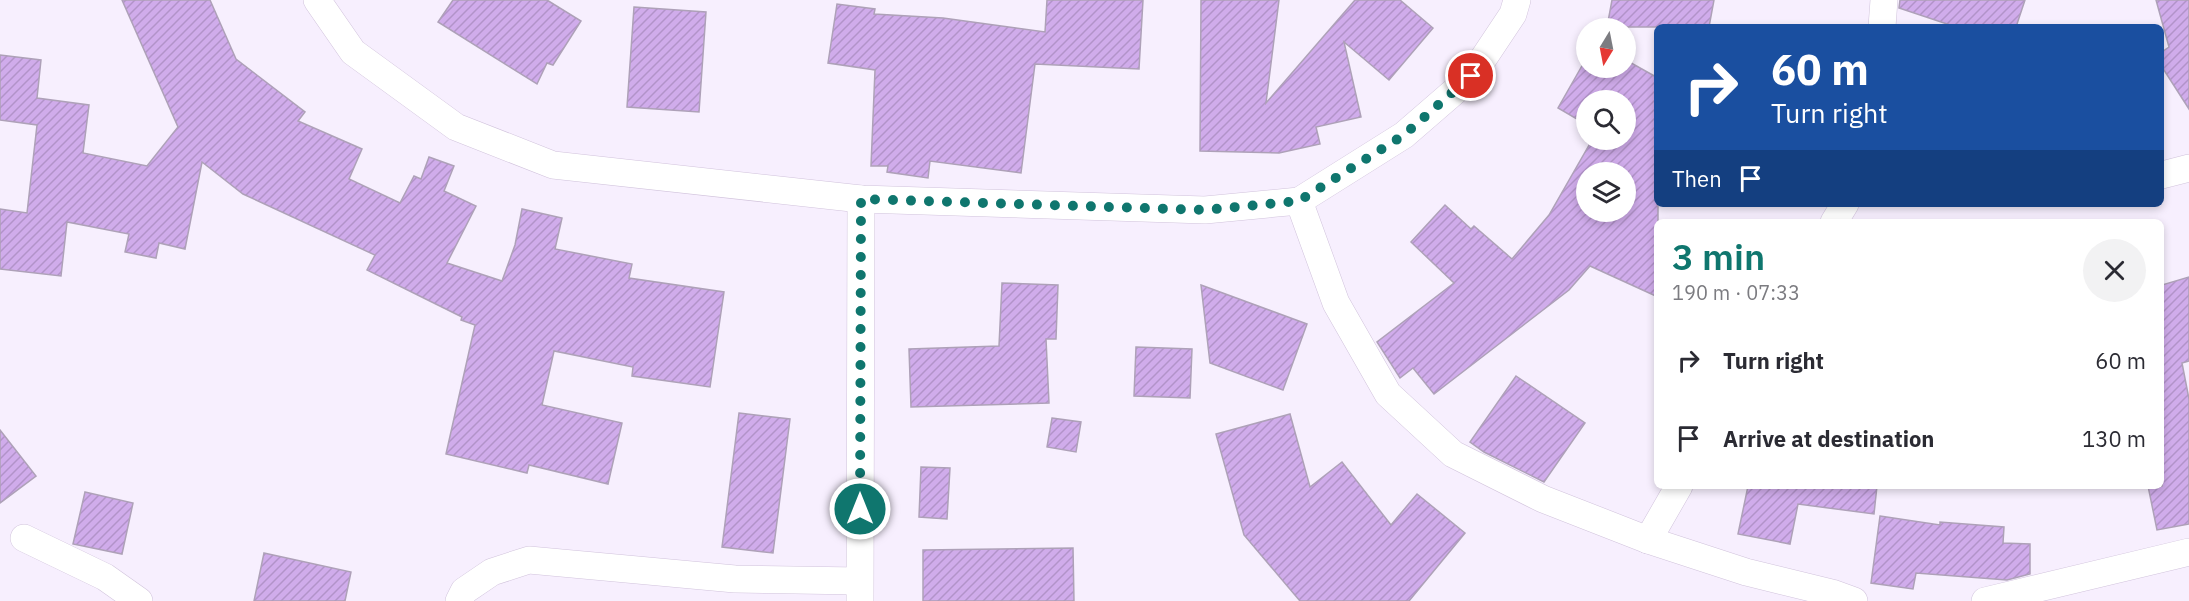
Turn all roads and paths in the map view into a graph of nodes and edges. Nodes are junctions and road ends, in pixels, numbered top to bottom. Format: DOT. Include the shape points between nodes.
graph roads {
  1 [pos="317,0"];
  2 [pos="1517,0"];
  3 [pos="1884,0"];
  4 [pos="1882,24"];
  5 [pos="2189,168"];
  6 [pos="2164,174"];
  7 [pos="861,199"];
  8 [pos="1299,201"];
  9 [pos="1677,489"];
  10 [pos="24,538"];
  11 [pos="1648,540"];
  12 [pos="2189,552"];
  13 [pos="860,591"];
  14 [pos="139,601"];
  15 [pos="459,601"];
  16 [pos="1854,601"];
  17 [pos="1985,601"];
  1 -- 7 [label="street" via="353,52 456,127 553,165"];
  2 -- 8 [label="street" via="1514,14 1471,76 1404,135"];
  3 -- 4 [label="street"];
  5 -- 6 [label="street"];
  7 -- 8 [label="street" via="1205,210"];
  7 -- 13 [label="street"];
  8 -- 11 [label="street" via="1336,303 1388,394 1453,454 1543,499"];
  9 -- 11 [label="street"];
  10 -- 14 [label="street" via="105,577"];
  11 -- 16 [label="street"];
  12 -- 17 [label="street"];
  13 -- 15 [label="street" via="529,560 492,572 464,591"];
}
